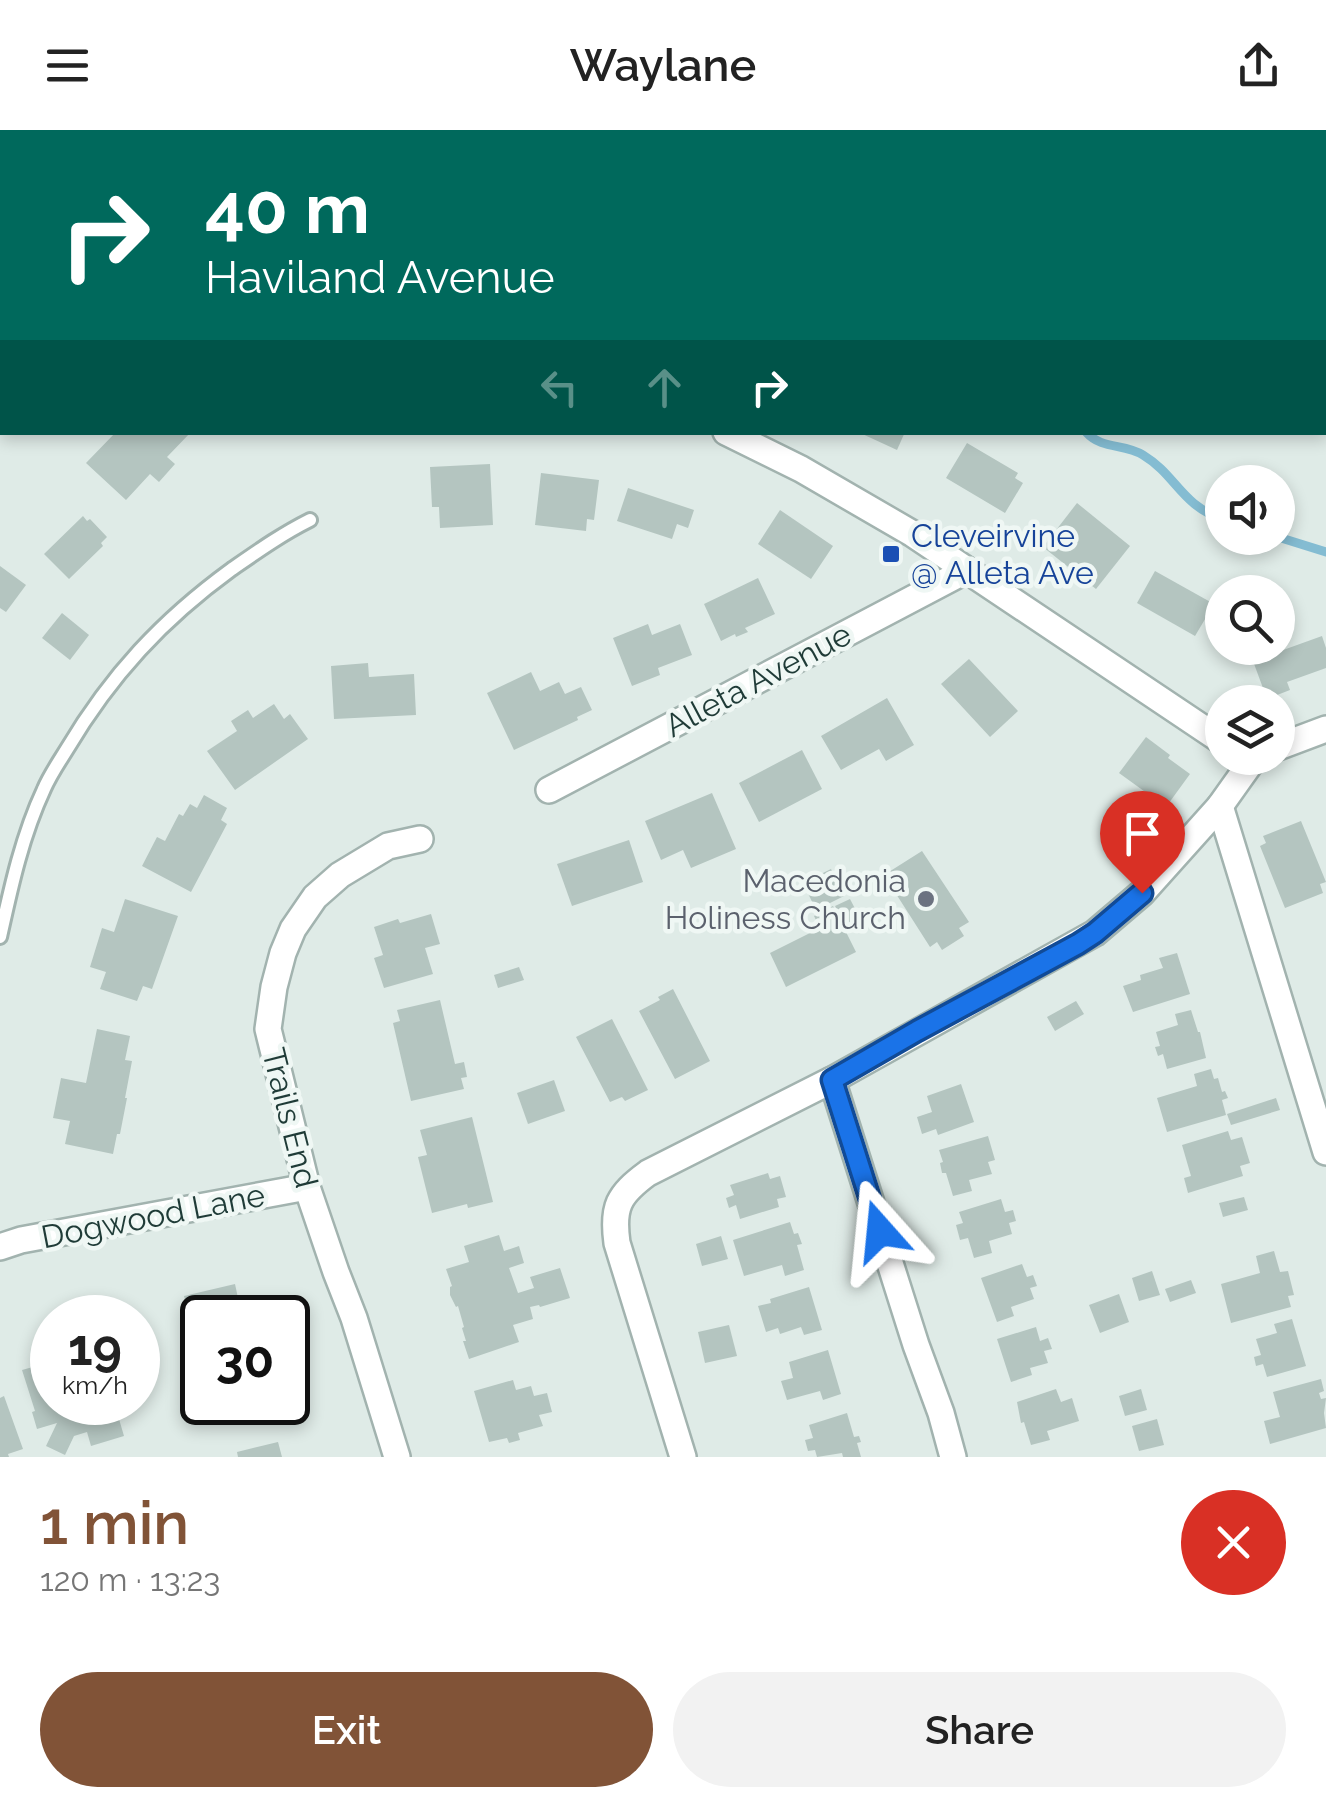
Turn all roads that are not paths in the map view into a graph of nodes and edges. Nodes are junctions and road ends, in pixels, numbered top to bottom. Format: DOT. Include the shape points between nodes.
graph roads {
  1 [pos="732,435"];
  2 [pos="310,520"];
  3 [pos="967,570"];
  4 [pos="1326,729"];
  5 [pos="1205,730"];
  6 [pos="1295,741"];
  7 [pos="1241,775"];
  8 [pos="550,790"];
  9 [pos="1220,806"];
  10 [pos="420,839"];
  11 [pos="0,937"];
  12 [pos="832,1080"];
  13 [pos="1326,1152"];
  14 [pos="307,1187"];
  15 [pos="0,1247"];
  16 [pos="397,1457"];
  17 [pos="683,1457"];
  18 [pos="953,1457"];
  1 -- 3 [label="street"];
  2 -- 11 [label="lane" via="279,535 169,619 92,708 33,814"];
  3 -- 5 [label="street"];
  3 -- 8 [label="street, Alleta Avenue"];
  4 -- 6 [label="street"];
  7 -- 9 [label="street"];
  9 -- 12 [label="street" via="1142,893 1095,933"];
  9 -- 13 [label="street"];
  10 -- 14 [label="street, Trails End" via="388,846 340,875 292,928 283,952 268,1030"];
  12 -- 17 [label="street" via="648,1172 620,1201 617,1243"];
  12 -- 18 [label="street"];
  14 -- 15 [label="street, Dogwood Lane"];
  14 -- 16 [label="street, Trails End"];
}
